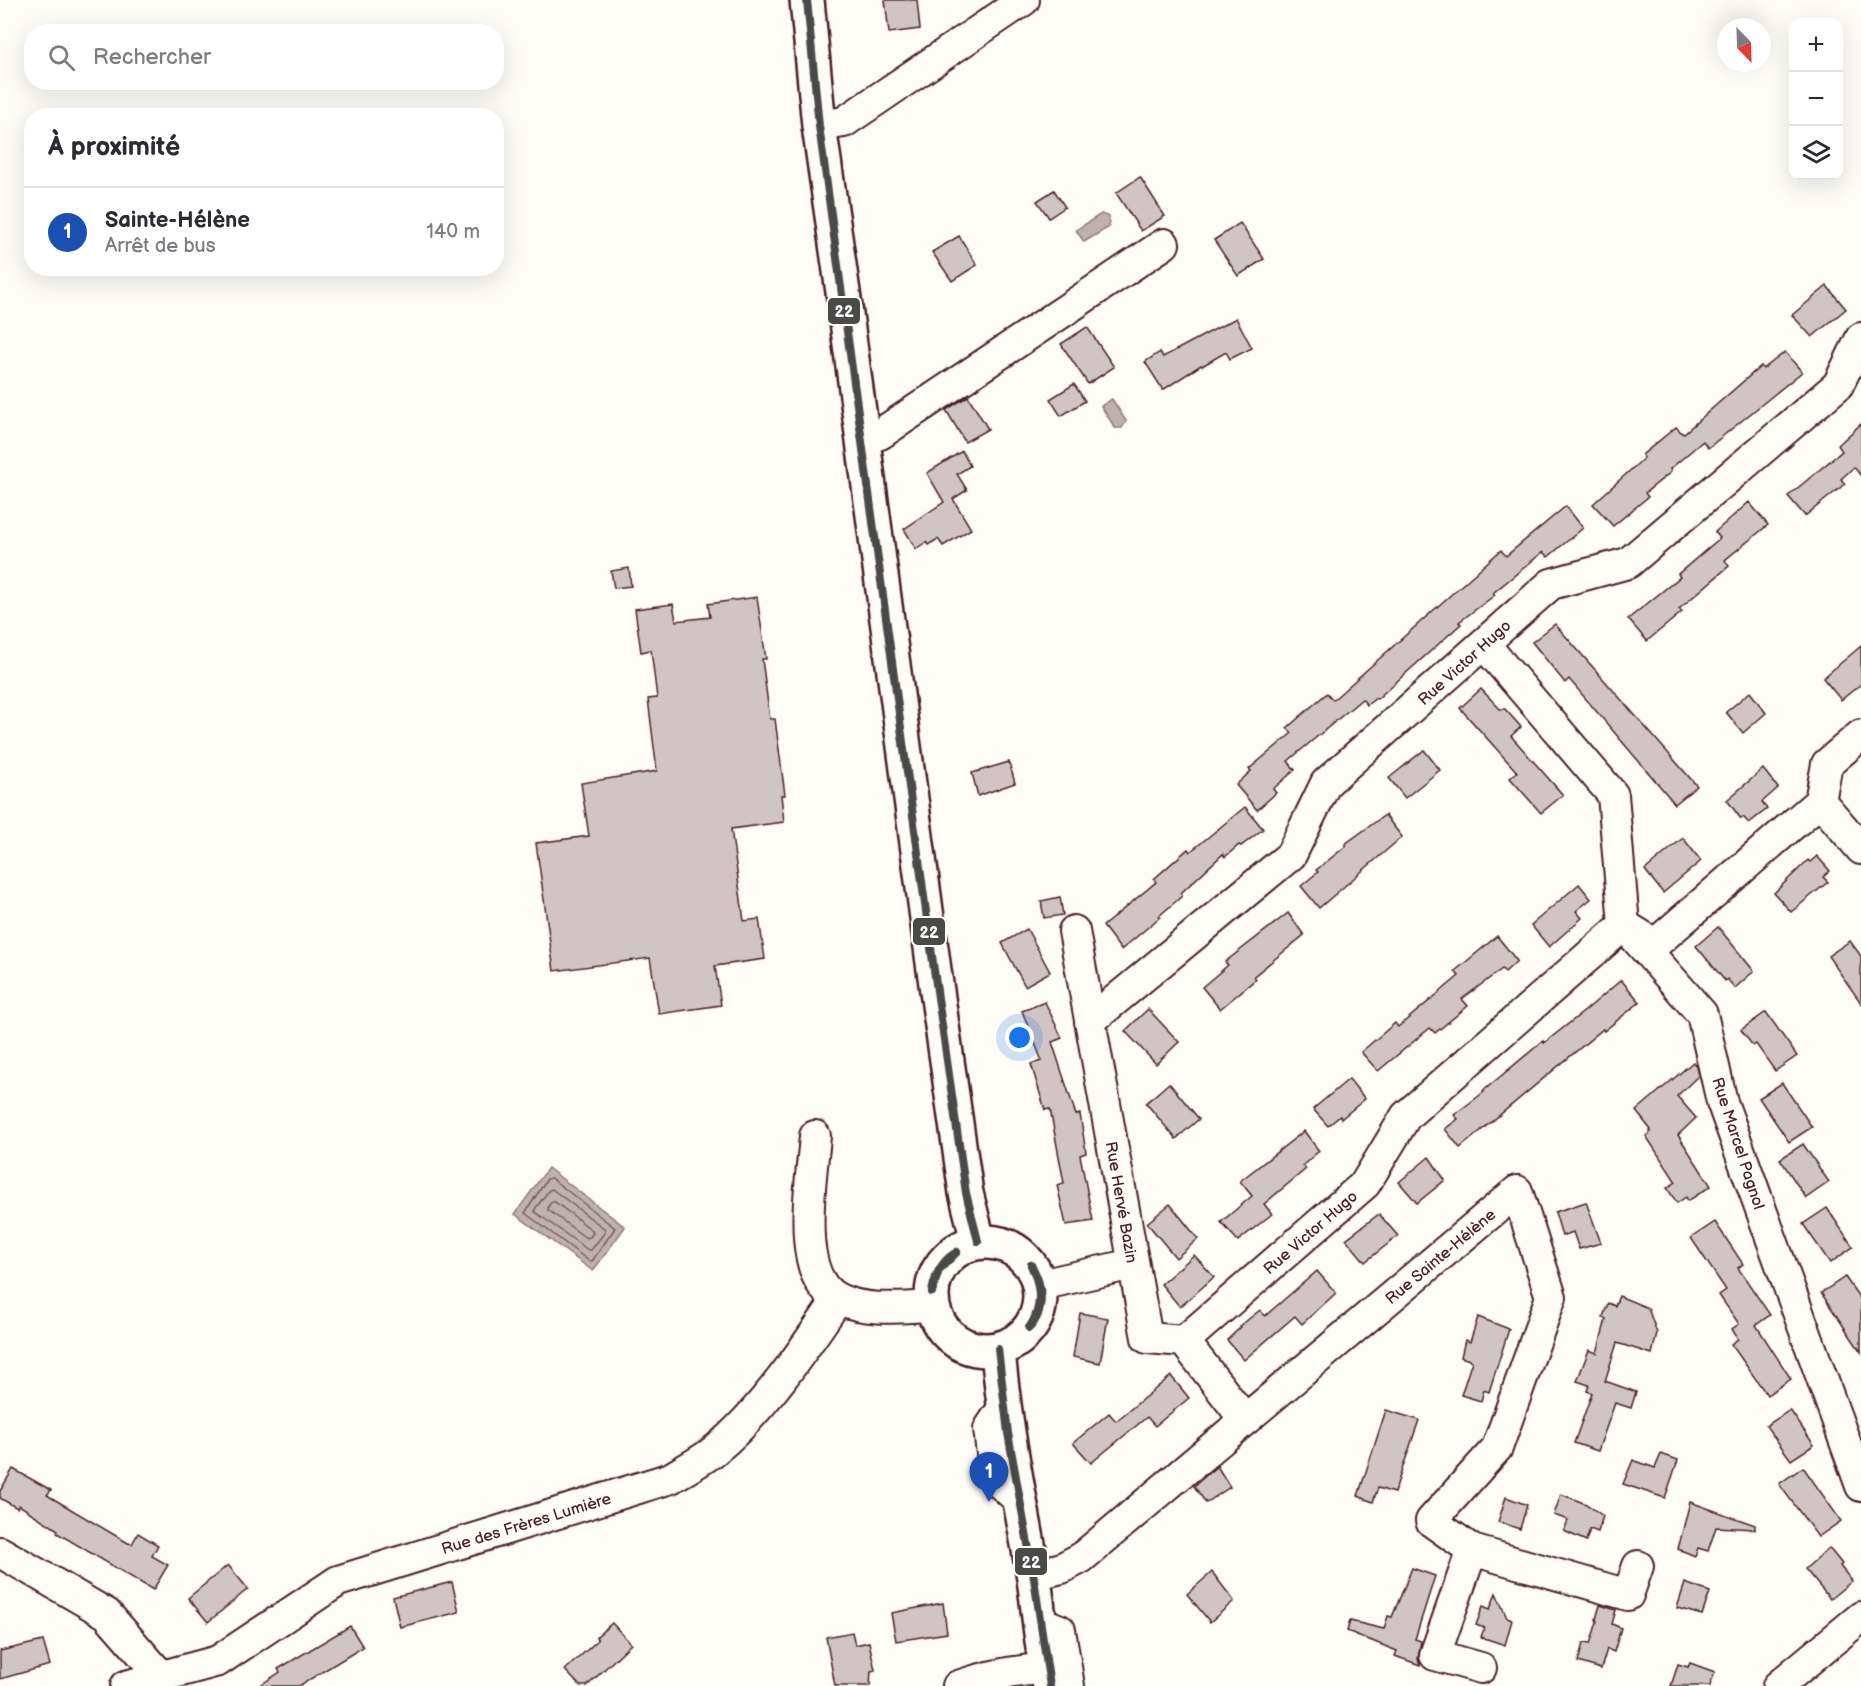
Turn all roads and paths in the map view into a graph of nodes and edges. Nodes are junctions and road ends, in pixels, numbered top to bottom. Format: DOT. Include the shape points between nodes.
graph roads {
  1 [pos="807,0"];
  2 [pos="1023,0"];
  3 [pos="819,126"];
  4 [pos="1164,244"];
  5 [pos="1861,338"];
  6 [pos="862,438"];
  7 [pos="1484,644"];
  8 [pos="1861,735"];
  9 [pos="1820,801"];
  10 [pos="1861,849"];
  11 [pos="1624,924"];
  12 [pos="1074,931"];
  13 [pos="1090,1021"];
  14 [pos="815,1136"];
  15 [pos="978,1241"];
  16 [pos="1133,1264"];
  17 [pos="1040,1285"];
  18 [pos="838,1299"];
  19 [pos="933,1306"];
  20 [pos="1184,1341"];
  21 [pos="998,1349"];
  22 [pos="1245,1420"];
  23 [pos="1861,1486"];
  24 [pos="1472,1550"];
  25 [pos="0,1552"];
  26 [pos="1638,1566"];
  27 [pos="1034,1575"];
  28 [pos="1861,1617"];
  29 [pos="1481,1668"];
  30 [pos="162,1677"];
  31 [pos="1055,1680"];
  32 [pos="126,1686"];
  33 [pos="958,1686"];
  34 [pos="1778,1686"];
  1 -- 3 [label="main road"];
  2 -- 3 [label="street" via="844,122"];
  3 -- 6 [label="main road"];
  4 -- 6 [label="street" via="880,434"];
  5 -- 7 [label="street, Rue Victor Hugo" via="1838,385 1629,563 1551,584"];
  6 -- 15 [label="main road" via="966,1193"];
  7 -- 11 [label="street" via="1612,795"];
  7 -- 13 [label="street, Rue Victor Hugo" via="1326,783 1291,855"];
  8 -- 9 [label="street" via="1827,764"];
  9 -- 10 [label="street"];
  9 -- 11 [label="street" via="1655,944"];
  11 -- 20 [label="street, Rue Victor Hugo" via="1406,1116 1365,1184"];
  11 -- 23 [label="street, Rue Marcel Pagnol" via="1702,1014 1722,1102"];
  12 -- 13 [label="street, Rue Hervé Bazin"];
  13 -- 16 [label="street, Rue Hervé Bazin"];
  14 -- 18 [label="street" via="808,1239 813,1269 824,1289"];
  15 -- 17 [label="main road" via="1011,1246 1035,1269"];
  15 -- 19 [label="main road" via="947,1257 932,1289"];
  16 -- 17 [label="street"];
  16 -- 20 [label="street, Rue Hervé Bazin" via="1147,1338"];
  17 -- 21 [label="main road" via="1041,1302 1027,1333"];
  18 -- 19 [label="street" via="878,1308"];
  18 -- 30 [label="street, Rue des Frères Lumière" via="751,1415 714,1451 671,1478 338,1581 218,1661"];
  19 -- 21 [label="main road" via="949,1336 964,1346"];
  20 -- 22 [label="street"];
  21 -- 27 [label="main road" via="1003,1408"];
  22 -- 24 [label="street, Rue Sainte-Hélène" via="1517,1191 1551,1297 1497,1448 1431,1521"];
  22 -- 27 [label="street, Rue Sainte-Hélène" via="1081,1558"];
  24 -- 26 [label="street, Rue Sainte-Hélène" via="1628,1595"];
  24 -- 29 [label="street" via="1435,1655"];
  25 -- 30 [label="street" via="107,1614"];
  27 -- 31 [label="main road" via="1040,1622"];
  28 -- 34 [label="street"];
  30 -- 32 [label="street, Rue des Frères Lumière"];
  31 -- 33 [label="street" via="1026,1670"];
}
